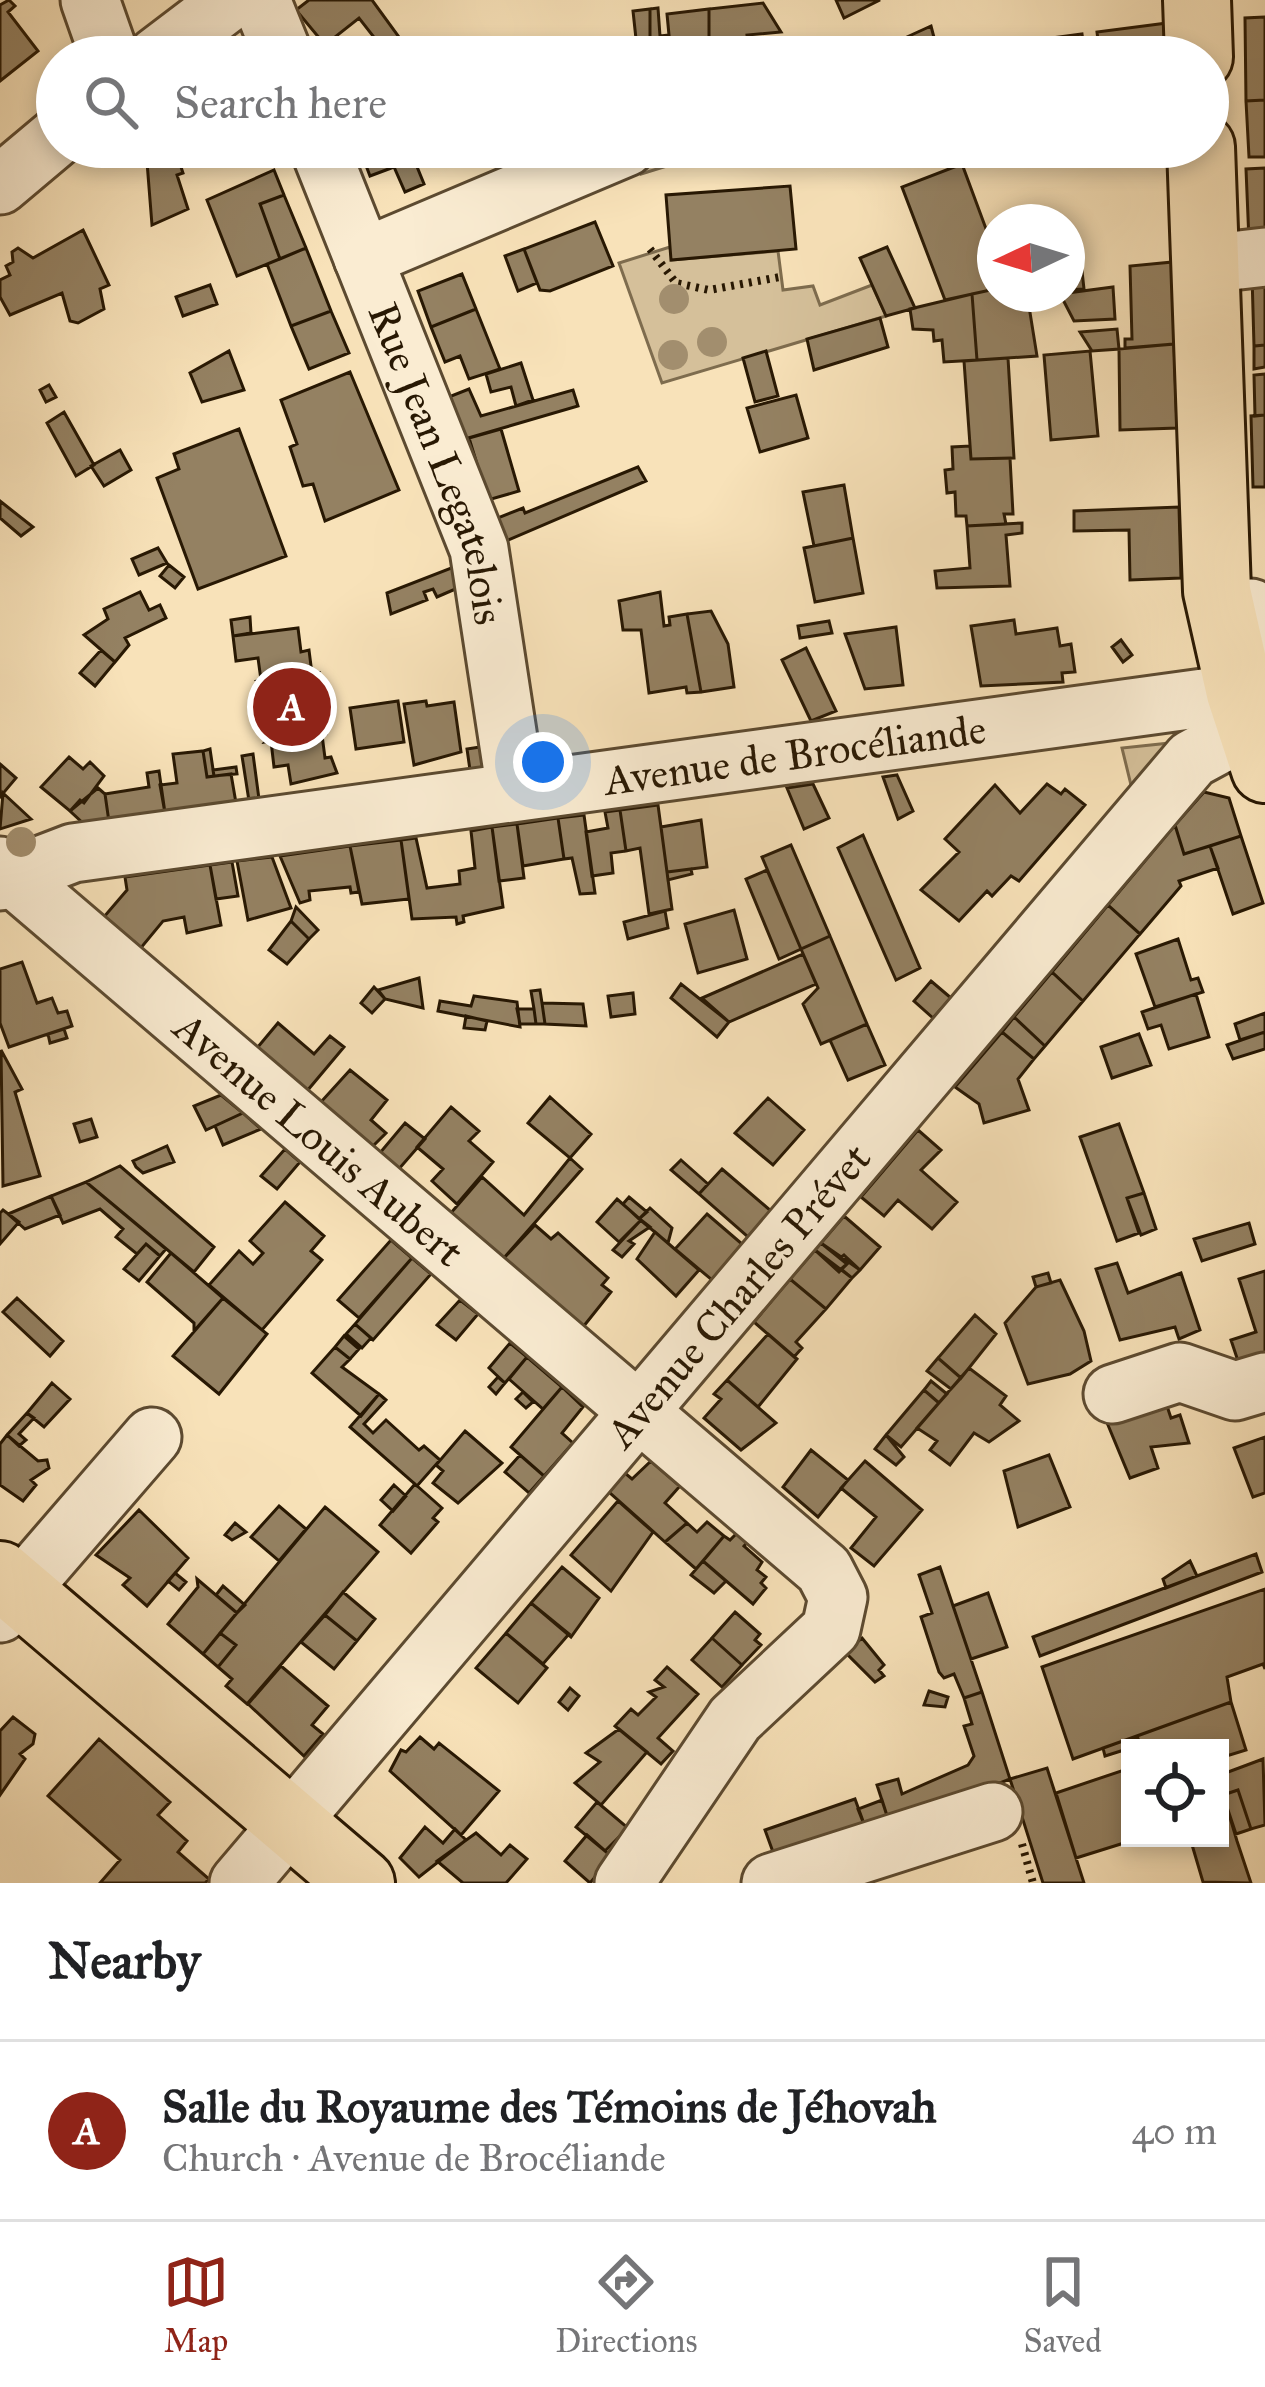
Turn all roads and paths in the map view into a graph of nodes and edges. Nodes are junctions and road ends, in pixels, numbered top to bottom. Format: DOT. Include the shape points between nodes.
graph roads {
  1 [pos="90,0"];
  2 [pos="231,0"];
  3 [pos="262,0"];
  4 [pos="1198,0"];
  5 [pos="103,36"];
  6 [pos="184,36"];
  7 [pos="276,36"];
  8 [pos="1199,36"];
  9 [pos="36,155"];
  10 [pos="327,168"];
  11 [pos="576,168"];
  12 [pos="1207,168"];
  13 [pos="0,185"];
  14 [pos="650,249"];
  15 [pos="363,258"];
  16 [pos="1235,260"];
  17 [pos="780,277"];
  18 [pos="1242,621"];
  19 [pos="1252,730"];
  20 [pos="516,791"];
  21 [pos="3,874"];
  22 [pos="1265,1382"];
  23 [pos="1113,1394"];
  24 [pos="641,1412"];
  25 [pos="152,1437"];
  26 [pos="6,1593"];
  27 [pos="993,1812"];
  28 [pos="290,1823"];
  29 [pos="239,1883"];
  30 [pos="361,1883"];
  31 [pos="624,1883"];
  32 [pos="771,1883"];
  1 -- 5 [label="street"];
  2 -- 6 [label="street"];
  3 -- 7 [label="street"];
  4 -- 8 [label="main road"];
  9 -- 13 [label="street"];
  10 -- 15 [label="street, Rue Jean Legatelois"];
  11 -- 15 [label="street"];
  12 -- 16 [label="main road"];
  14 -- 17 [label="path" via="676,283 709,290"];
  15 -- 20 [label="street, Rue Jean Legatelois" via="478,549"];
  16 -- 18 [label="main road"];
  18 -- 19 [label="main road"];
  19 -- 20 [label="street, Avenue de Brocéliande"];
  19 -- 24 [label="street, Avenue Charles Prévet" via="1192,759"];
  20 -- 21 [label="street, Avenue de Brocéliande" via="74,854"];
  21 -- 24 [label="street, Avenue Louis Aubert"];
  22 -- 23 [label="street" via="1235,1391 1180,1372"];
  24 -- 28 [label="street, Avenue Charles Prévet"];
  24 -- 31 [label="street, Avenue Louis Aubert" via="824,1570 838,1598 831,1629 735,1719"];
  25 -- 26 [label="street"];
  26 -- 28 [label="main road"];
  27 -- 32 [label="street"];
  28 -- 29 [label="street, Avenue Charles Prévet"];
  28 -- 30 [label="main road"];
}
